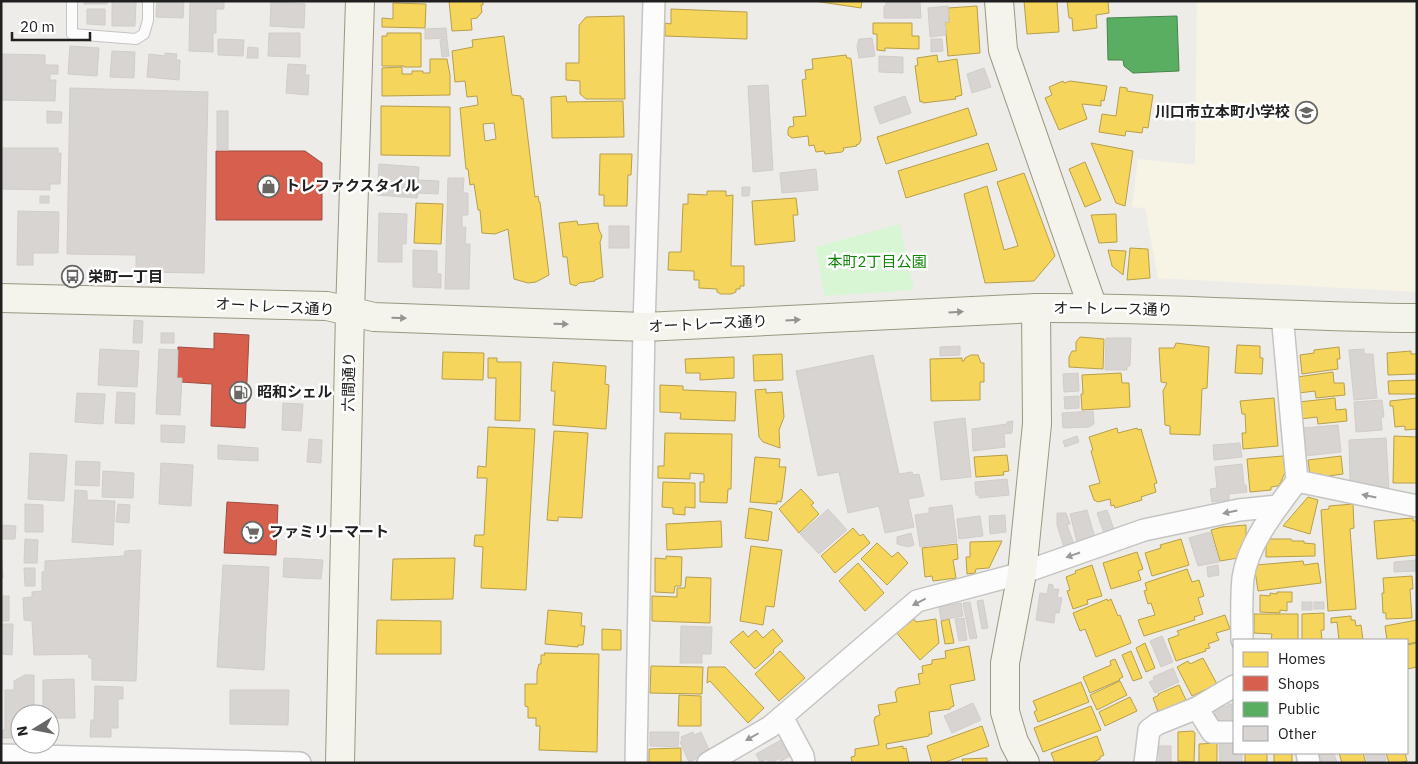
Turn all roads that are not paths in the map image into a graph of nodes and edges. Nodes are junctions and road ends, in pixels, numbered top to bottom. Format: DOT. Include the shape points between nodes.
graph roads {
  1 [pos="72,1"];
  2 [pos="148,1"];
  3 [pos="360,1"];
  4 [pos="654,1"];
  5 [pos="1000,1"];
  6 [pos="1,298"];
  7 [pos="1036,308"];
  8 [pos="1093,308"];
  9 [pos="350,313"];
  10 [pos="1282,314"];
  11 [pos="1417,318"];
  12 [pos="644,327"];
  13 [pos="1297,482"];
  14 [pos="1278,506"];
  15 [pos="1417,506"];
  16 [pos="1022,573"];
  17 [pos="1242,639"];
  18 [pos="1233,687"];
  19 [pos="1197,708"];
  20 [pos="782,717"];
  21 [pos="1233,732"];
  22 [pos="1,755"];
  23 [pos="300,763"];
  24 [pos="340,763"];
  25 [pos="636,763"];
  26 [pos="708,763"];
  27 [pos="804,763"];
  28 [pos="1026,763"];
  29 [pos="1145,763"];
  1 -- 2 [label="lane" via="72,34 136,39 144,34"];
  3 -- 9 [label="street, 六間通り"];
  4 -- 12 [label="street"];
  5 -- 8 [label="street" via="1003,50"];
  6 -- 9 [label="street, オートレース通り" via="327,306"];
  7 -- 8 [label="street, オートレース通り"];
  12 -- 7 [label="street, オートレース通り, one-way"];
  7 -- 16 [label="street" via="1037,424"];
  8 -- 10 [label="street, オートレース通り"];
  9 -- 12 [label="street, オートレース通り, one-way" via="374,317"];
  9 -- 24 [label="street, 六間通り"];
  10 -- 11 [label="street, オートレース通り"];
  10 -- 13 [label="street"];
  12 -- 25 [label="street"];
  13 -- 14 [label="street"];
  15 -- 13 [label="street, one-way"];
  14 -- 16 [label="street, one-way" via="1239,510 1144,530"];
  14 -- 17 [label="street" via="1252,547 1243,578"];
  16 -- 20 [label="street, one-way" via="917,601"];
  16 -- 28 [label="street" via="1005,663 1005,712 1014,742"];
  18 -- 19 [label="street"];
  19 -- 21 [label="street" via="1212,732"];
  19 -- 29 [label="street" via="1149,730"];
  20 -- 26 [label="street, one-way"];
  20 -- 27 [label="street"];
  22 -- 23 [label="street"];
}
